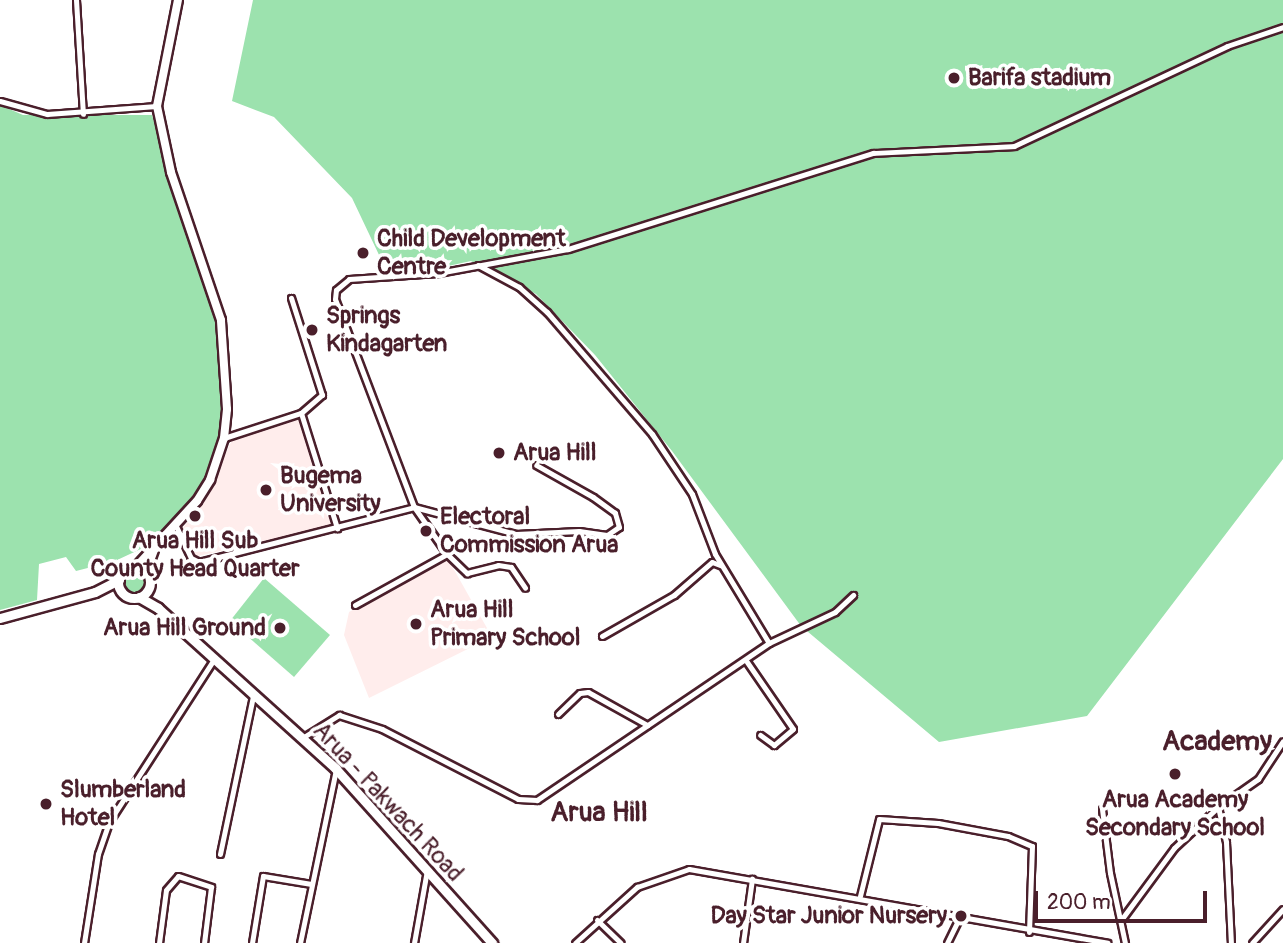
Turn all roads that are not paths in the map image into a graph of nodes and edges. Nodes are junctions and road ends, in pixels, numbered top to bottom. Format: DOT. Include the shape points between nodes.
graph roads {
  1 [pos="76,0"];
  2 [pos="178,0"];
  3 [pos="1283,27"];
  4 [pos="0,101"];
  5 [pos="157,106"];
  6 [pos="83,114"];
  7 [pos="478,265"];
  8 [pos="291,298"];
  9 [pos="301,412"];
  10 [pos="224,438"];
  11 [pos="536,465"];
  12 [pos="414,508"];
  13 [pos="176,526"];
  14 [pos="337,528"];
  15 [pos="156,547"];
  16 [pos="447,554"];
  17 [pos="720,565"];
  18 [pos="136,566"];
  19 [pos="146,572"];
  20 [pos="119,580"];
  21 [pos="150,586"];
  22 [pos="525,588"];
  23 [pos="95,592"];
  24 [pos="124,594"];
  25 [pos="853,595"];
  26 [pos="139,597"];
  27 [pos="355,604"];
  28 [pos="158,608"];
  29 [pos="0,618"];
  30 [pos="602,636"];
  31 [pos="769,643"];
  32 [pos="212,662"];
  33 [pos="747,662"];
  34 [pos="253,696"];
  35 [pos="558,714"];
  36 [pos="647,725"];
  37 [pos="760,735"];
  38 [pos="302,738"];
  39 [pos="1283,741"];
  40 [pos="336,769"];
  41 [pos="1218,807"];
  42 [pos="1102,809"];
  43 [pos="220,854"];
  44 [pos="427,870"];
  45 [pos="752,879"];
  46 [pos="311,884"];
  47 [pos="860,896"];
  48 [pos="1283,909"];
  49 [pos="597,920"];
  50 [pos="958,920"];
  51 [pos="1121,920"];
  52 [pos="1028,932"];
  53 [pos="1048,934"];
  54 [pos="83,943"];
  55 [pos="159,943"];
  56 [pos="204,943"];
  57 [pos="252,943"];
  58 [pos="300,943"];
  59 [pos="414,943"];
  60 [pos="492,943"];
  61 [pos="575,943"];
  62 [pos="621,943"];
  63 [pos="743,943"];
  64 [pos="947,943"];
  65 [pos="1050,943"];
  66 [pos="1108,943"];
  67 [pos="1125,943"];
  68 [pos="1231,943"];
  69 [pos="1252,943"];
  1 -- 6 [label="street"];
  2 -- 5 [label="main road"];
  3 -- 7 [label="street" via="1227,46 1014,146 873,153 618,235"];
  4 -- 6 [label="street" via="42,114"];
  5 -- 6 [label="street"];
  5 -- 10 [label="main road" via="170,172 221,320 227,386"];
  7 -- 12 [label="street" via="425,275 371,275 349,279 336,290 335,299"];
  7 -- 17 [label="street" via="531,296 628,404 677,467 697,503"];
  8 -- 9 [label="street" via="322,386 317,403"];
  9 -- 10 [label="street"];
  9 -- 14 [label="street"];
  10 -- 13 [label="main road" via="210,480"];
  11 -- 12 [label="street" via="615,513 620,527 607,535 579,531 516,534"];
  12 -- 14 [label="street"];
  12 -- 16 [label="street"];
  13 -- 14 [label="street" via="191,558 199,562"];
  13 -- 15 [label="main road"];
  15 -- 18 [label="main road"];
  15 -- 19 [label="main road"];
  16 -- 22 [label="street" via="467,573 498,565 511,567"];
  16 -- 27 [label="street"];
  17 -- 30 [label="street" via="712,562 667,600"];
  17 -- 31 [label="street"];
  18 -- 19 [label="main road"];
  18 -- 20 [label="main road" via="126,568"];
  19 -- 21 [label="main road"];
  20 -- 23 [label="main road"];
  20 -- 24 [label="main road"];
  21 -- 26 [label="main road"];
  21 -- 28 [label="main road, Arua - Pakwach Road"];
  23 -- 24 [label="main road"];
  23 -- 29 [label="main road"];
  24 -- 26 [label="main road"];
  25 -- 31 [label="street" via="835,612"];
  26 -- 28 [label="main road, Arua - Pakwach Road"];
  28 -- 32 [label="main road, Arua - Pakwach Road"];
  31 -- 33 [label="street"];
  32 -- 34 [label="main road, Arua - Pakwach Road"];
  32 -- 54 [label="street" via="109,822 98,855"];
  33 -- 36 [label="street"];
  33 -- 37 [label="street" via="793,729 774,745"];
  34 -- 38 [label="main road, Arua - Pakwach Road"];
  34 -- 43 [label="street"];
  35 -- 36 [label="street" via="580,693 588,692"];
  36 -- 38 [label="street" via="530,801 382,729 339,715"];
  38 -- 40 [label="main road, Arua - Pakwach Road"];
  39 -- 41 [label="street" via="1258,779"];
  40 -- 44 [label="main road, Arua - Pakwach Road"];
  40 -- 46 [label="street"];
  41 -- 51 [label="street" via="1174,848"];
  41 -- 68 [label="street" via="1226,842"];
  42 -- 51 [label="street"];
  44 -- 59 [label="street"];
  44 -- 60 [label="main road, Arua - Pakwach Road"];
  45 -- 47 [label="street"];
  45 -- 49 [label="street" via="689,869 670,873 637,887"];
  45 -- 63 [label="street"];
  46 -- 57 [label="street" via="263,876"];
  46 -- 58 [label="street"];
  47 -- 50 [label="street"];
  47 -- 52 [label="street" via="879,819 928,821 1008,835 1032,846"];
  48 -- 69 [label="street"];
  49 -- 61 [label="street"];
  49 -- 62 [label="street"];
  50 -- 52 [label="street"];
  50 -- 64 [label="street"];
  51 -- 67 [label="street"];
  52 -- 53 [label="street"];
  53 -- 65 [label="street"];
  53 -- 66 [label="street"];
  55 -- 56 [label="street" via="166,890 177,876 211,887"];
}
